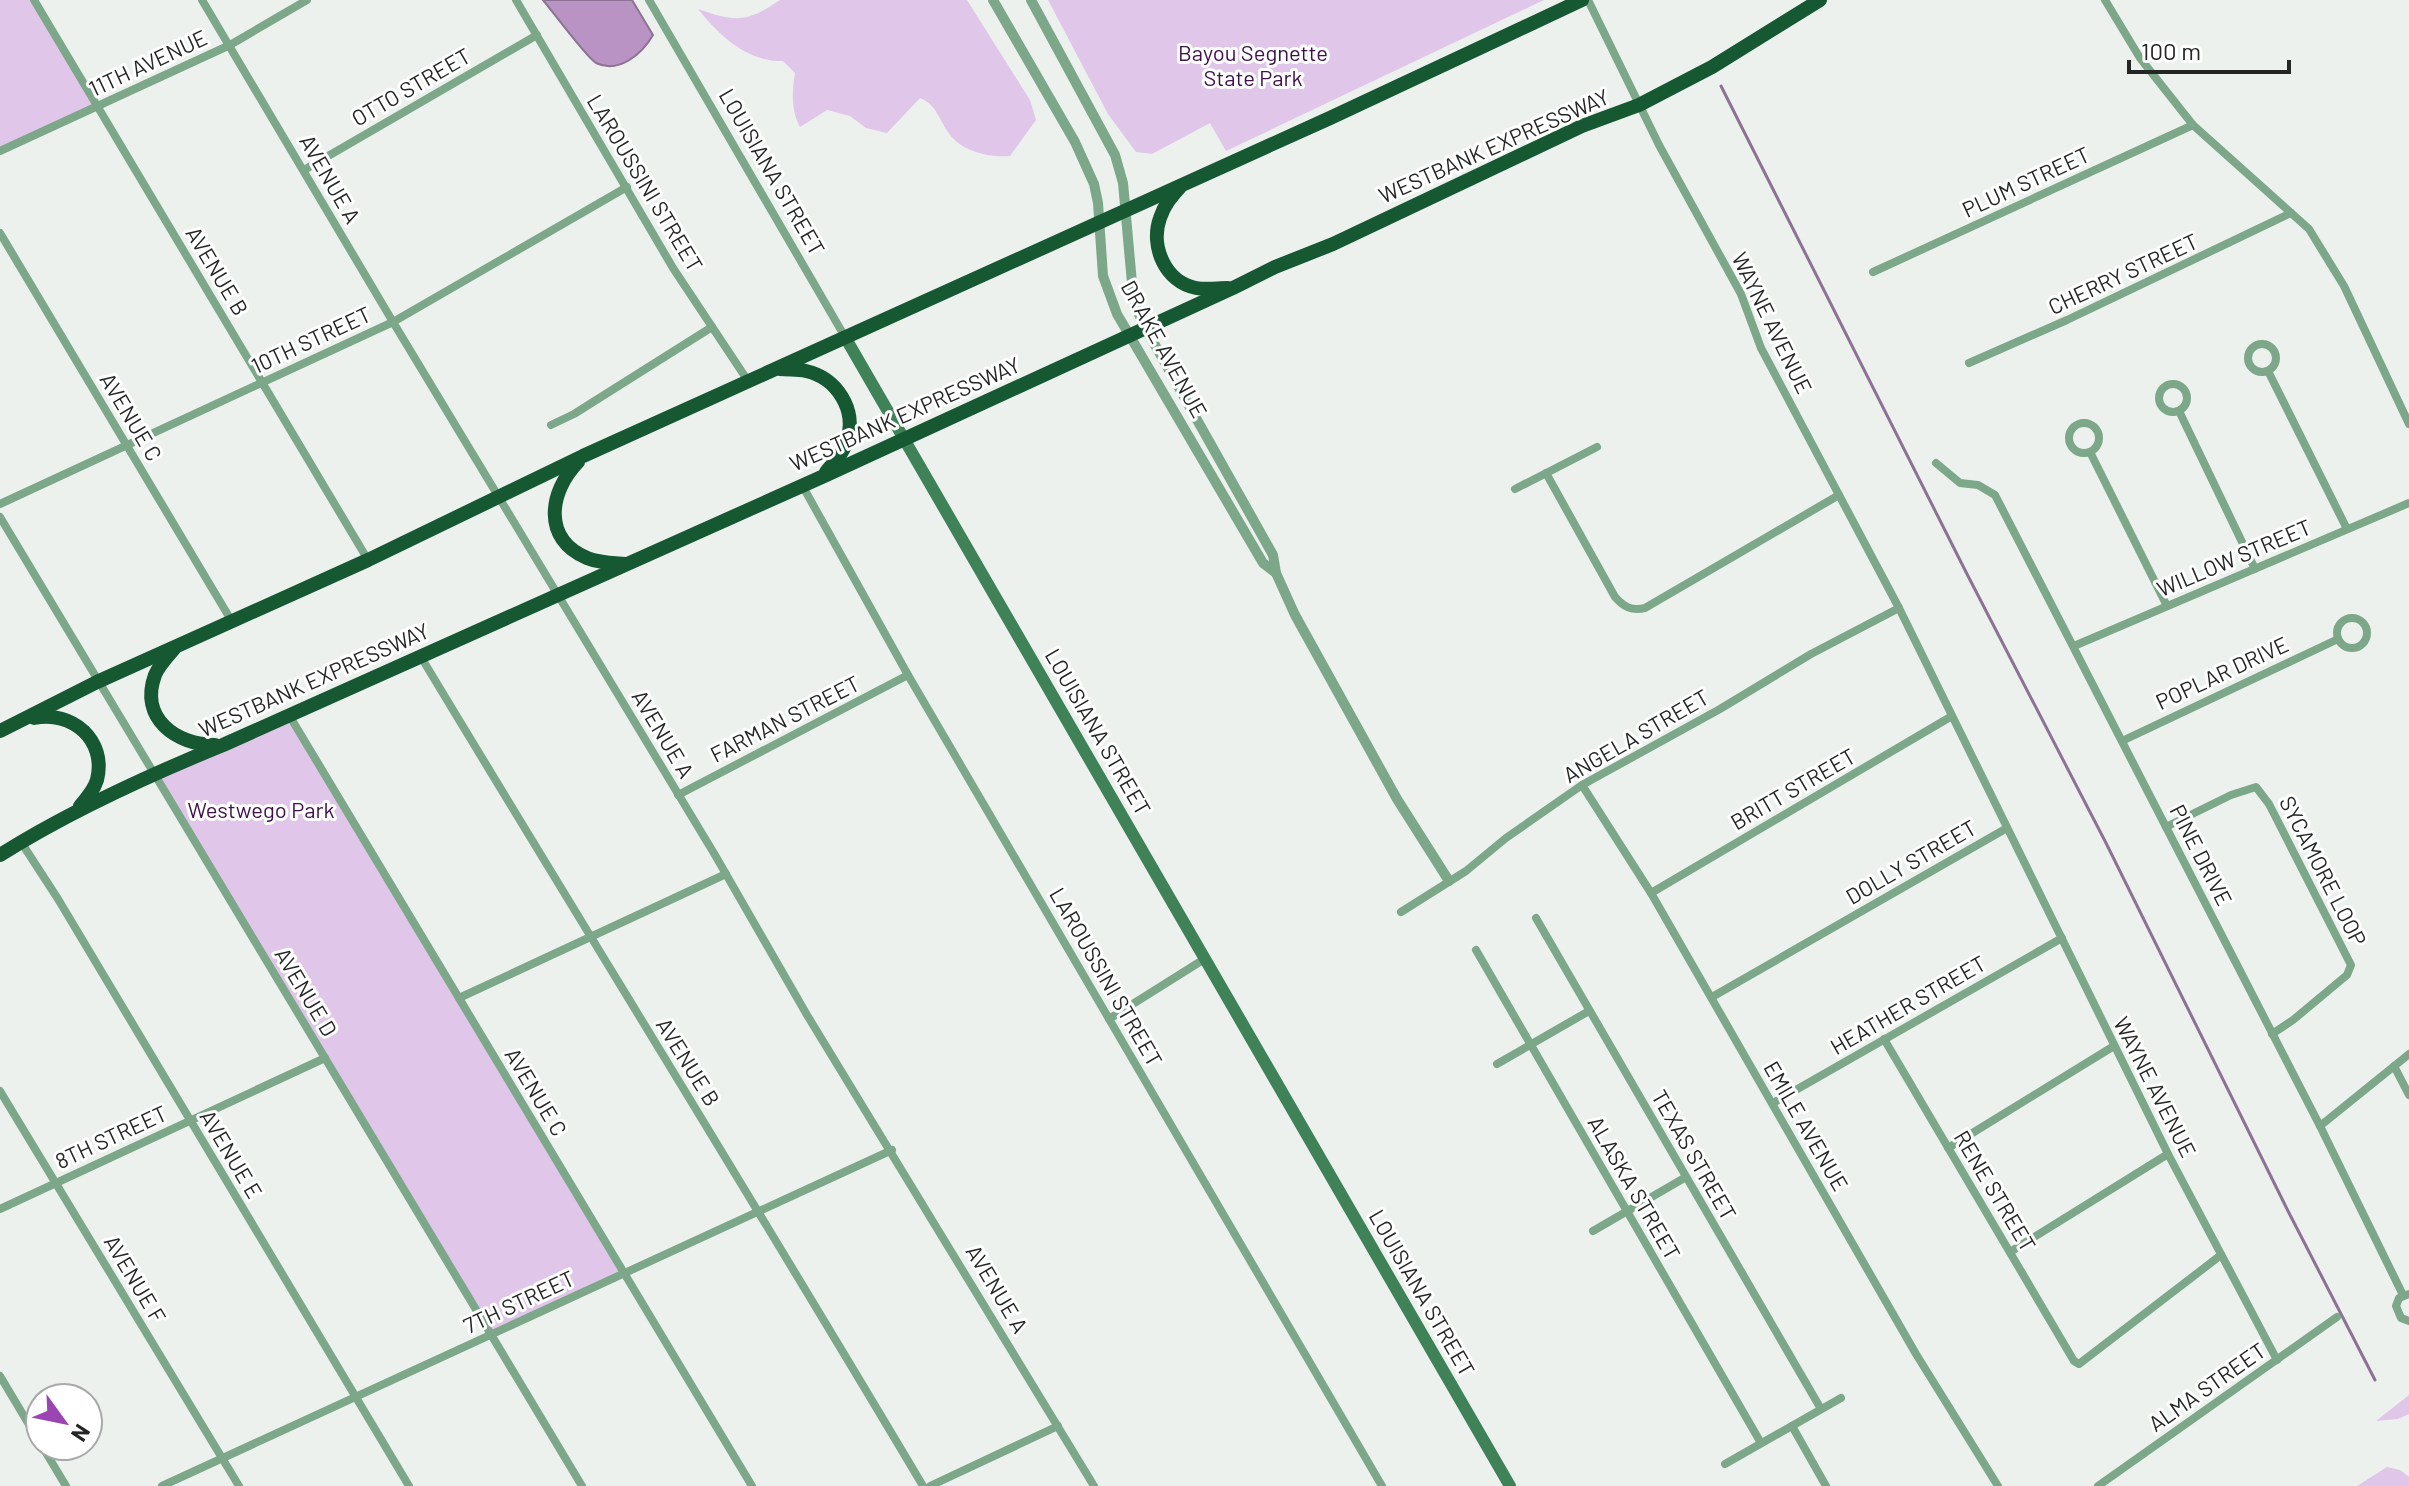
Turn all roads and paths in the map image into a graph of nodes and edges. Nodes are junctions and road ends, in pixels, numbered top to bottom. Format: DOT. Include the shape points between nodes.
graph roads {
  1 [pos="34,0"];
  2 [pos="202,0"];
  3 [pos="307,0"];
  4 [pos="516,0"];
  5 [pos="649,0"];
  6 [pos="993,0"];
  7 [pos="1031,0"];
  8 [pos="1585,0"];
  9 [pos="1820,0"];
  10 [pos="2105,0"];
  11 [pos="537,35"];
  12 [pos="230,45"];
  13 [pos="1639,105"];
  14 [pos="96,107"];
  15 [pos="2193,125"];
  16 [pos="0,151"];
  17 [pos="304,170"];
  18 [pos="1183,183"];
  19 [pos="627,187"];
  20 [pos="1126,210"];
  21 [pos="2291,213"];
  22 [pos="1098,222"];
  23 [pos="0,233"];
  24 [pos="1873,272"];
  25 [pos="1233,288"];
  26 [pos="393,322"];
  27 [pos="712,327"];
  28 [pos="1146,329"];
  29 [pos="1130,336"];
  30 [pos="845,337"];
  31 [pos="1969,363"];
  32 [pos="774,369"];
  33 [pos="2268,371"];
  34 [pos="748,381"];
  35 [pos="262,383"];
  36 [pos="2179,411"];
  37 [pos="2409,424"];
  38 [pos="551,425"];
  39 [pos="905,439"];
  40 [pos="128,445"];
  41 [pos="1597,447"];
  42 [pos="2090,452"];
  43 [pos="583,456"];
  44 [pos="1936,463"];
  45 [pos="1546,473"];
  46 [pos="824,476"];
  47 [pos="802,485"];
  48 [pos="1515,489"];
  49 [pos="1839,495"];
  50 [pos="500,496"];
  51 [pos="2409,503"];
  52 [pos="0,504"];
  53 [pos="0,517"];
  54 [pos="2347,529"];
  55 [pos="368,560"];
  56 [pos="628,564"];
  57 [pos="2255,569"];
  58 [pos="1276,573"];
  59 [pos="559,595"];
  60 [pos="2167,606"];
  61 [pos="1899,608"];
  62 [pos="231,620"];
  63 [pos="2338,639"];
  64 [pos="177,645"];
  65 [pos="2074,646"];
  66 [pos="421,657"];
  67 [pos="1924,660"];
  68 [pos="908,675"];
  69 [pos="97,682"];
  70 [pos="289,715"];
  71 [pos="1952,716"];
  72 [pos="5,728"];
  73 [pos="2122,741"];
  74 [pos="223,745"];
  75 [pos="154,773"];
  76 [pos="1582,785"];
  77 [pos="678,795"];
  78 [pos="75,812"];
  79 [pos="2166,827"];
  80 [pos="2007,828"];
  81 [pos="21,842"];
  82 [pos="0,855"];
  83 [pos="726,874"];
  84 [pos="1449,881"];
  85 [pos="1651,893"];
  86 [pos="1401,912"];
  87 [pos="1536,918"];
  88 [pos="590,937"];
  89 [pos="2062,938"];
  90 [pos="1476,950"];
  91 [pos="1206,958"];
  92 [pos="1712,997"];
  93 [pos="459,998"];
  94 [pos="1589,1011"];
  95 [pos="1109,1019"];
  96 [pos="2272,1034"];
  97 [pos="1884,1039"];
  98 [pos="1530,1045"];
  99 [pos="2114,1046"];
  100 [pos="2409,1054"];
  101 [pos="325,1058"];
  102 [pos="1497,1064"];
  103 [pos="2394,1066"];
  104 [pos="0,1091"];
  105 [pos="2409,1095"];
  106 [pos="1773,1103"];
  107 [pos="190,1120"];
  108 [pos="2320,1126"];
  109 [pos="1948,1148"];
  110 [pos="892,1150"];
  111 [pos="2168,1154"];
  112 [pos="1686,1177"];
  113 [pos="55,1183"];
  114 [pos="0,1209"];
  115 [pos="760,1211"];
  116 [pos="1627,1212"];
  117 [pos="1593,1231"];
  118 [pos="2010,1252"];
  119 [pos="2221,1255"];
  120 [pos="624,1273"];
  121 [pos="2406,1294"];
  122 [pos="2337,1317"];
  123 [pos="2409,1321"];
  124 [pos="491,1335"];
  125 [pos="2277,1360"];
  126 [pos="0,1376"];
  127 [pos="355,1397"];
  128 [pos="1841,1398"];
  129 [pos="1821,1409"];
  130 [pos="24,1416"];
  131 [pos="1058,1426"];
  132 [pos="1792,1426"];
  133 [pos="1761,1443"];
  134 [pos="223,1458"];
  135 [pos="52,1462"];
  136 [pos="1725,1464"];
  137 [pos="66,1486"];
  138 [pos="162,1486"];
  139 [pos="239,1486"];
  140 [pos="409,1486"];
  141 [pos="582,1486"];
  142 [pos="752,1486"];
  143 [pos="923,1486"];
  144 [pos="930,1486"];
  145 [pos="1094,1486"];
  146 [pos="1382,1486"];
  147 [pos="1510,1486"];
  148 [pos="1826,1486"];
  149 [pos="1998,1486"];
  150 [pos="2098,1486"];
  1 -- 14 [label="street, AVENUE B"];
  2 -- 12 [label="street, AVENUE A"];
  3 -- 12 [label="street, 11TH AVENUE"];
  4 -- 11 [label="street, LAROUSSINI STREET"];
  5 -- 30 [label="street, LOUISIANA STREET"];
  6 -- 22 [label="street, DRAKE AVENUE" via="1086,164"];
  7 -- 20 [label="street, DRAKE AVENUE" via="1115,155"];
  8 -- 13 [label="street, WAYNE AVENUE"];
  8 -- 18 [label="highway"];
  9 -- 13 [label="highway, WESTBANK EXPRESSWAY"];
  10 -- 15 [label="street" via="2140,58"];
  11 -- 17 [label="street, OTTO STREET"];
  11 -- 19 [label="street, LAROUSSINI STREET"];
  12 -- 14 [label="street, 11TH AVENUE"];
  12 -- 17 [label="street, AVENUE A"];
  13 -- 25 [label="highway, WESTBANK EXPRESSWAY" via="1582,126"];
  13 -- 49 [label="street, WAYNE AVENUE" via="1741,294 1761,348"];
  14 -- 16 [label="street, 11TH AVENUE"];
  14 -- 35 [label="street, AVENUE B"];
  15 -- 21 [label="street"];
  15 -- 24 [label="street, PLUM STREET"];
  17 -- 26 [label="street, AVENUE A"];
  18 -- 20 [label="highway"];
  18 -- 25 [label="highway" via="1159,220 1156,237 1164,266 1197,288"];
  19 -- 26 [label="street, 10TH STREET"];
  19 -- 27 [label="street, LAROUSSINI STREET"];
  20 -- 22 [label="highway"];
  20 -- 28 [label="street, DRAKE AVENUE" via="1133,294"];
  21 -- 31 [label="street, CHERRY STREET"];
  21 -- 37 [label="street" via="2309,229 2344,286"];
  22 -- 29 [label="street, DRAKE AVENUE" via="1103,276"];
  22 -- 30 [label="highway"];
  23 -- 40 [label="street, AVENUE C"];
  25 -- 28 [label="highway, WESTBANK EXPRESSWAY"];
  26 -- 35 [label="street, 10TH STREET"];
  26 -- 50 [label="street, AVENUE A"];
  27 -- 34 [label="street, LAROUSSINI STREET"];
  27 -- 38 [label="street"];
  28 -- 29 [label="highway, WESTBANK EXPRESSWAY"];
  28 -- 58 [label="street, DRAKE AVENUE" via="1273,555"];
  29 -- 39 [label="highway, WESTBANK EXPRESSWAY"];
  29 -- 58 [label="street, DRAKE AVENUE" via="1263,563"];
  30 -- 32 [label="highway"];
  30 -- 39 [label="main road, LOUISIANA STREET"];
  32 -- 34 [label="highway"];
  32 -- 46 [label="highway" via="818,375 844,401 849,413 847,441"];
  33 -- 54 [label="street"];
  34 -- 43 [label="highway"];
  35 -- 40 [label="street, 10TH STREET"];
  35 -- 55 [label="street, AVENUE B"];
  36 -- 57 [label="street"];
  39 -- 46 [label="highway, WESTBANK EXPRESSWAY"];
  39 -- 91 [label="main road, LOUISIANA STREET"];
  40 -- 52 [label="street, 10TH STREET"];
  40 -- 62 [label="street, AVENUE C"];
  41 -- 45 [label="street"];
  42 -- 60 [label="street"];
  43 -- 50 [label="highway"];
  43 -- 56 [label="highway" via="559,489 554,519 577,553"];
  44 -- 65 [label="street, PINE DRIVE" via="1960,483 1995,495"];
  45 -- 48 [label="street"];
  45 -- 49 [label="street" via="1615,597 1631,609 1645,608"];
  46 -- 47 [label="highway, WESTBANK EXPRESSWAY"];
  47 -- 56 [label="highway, WESTBANK EXPRESSWAY"];
  47 -- 68 [label="street, LAROUSSINI STREET"];
  49 -- 61 [label="street, WAYNE AVENUE"];
  50 -- 55 [label="highway"];
  50 -- 59 [label="street, AVENUE A"];
  51 -- 54 [label="street, WILLOW STREET"];
  53 -- 69 [label="street, AVENUE D"];
  54 -- 57 [label="street, WILLOW STREET"];
  55 -- 62 [label="highway"];
  56 -- 59 [label="highway, WESTBANK EXPRESSWAY"];
  57 -- 60 [label="street, WILLOW STREET"];
  58 -- 84 [label="street, DRAKE AVENUE" via="1397,799"];
  59 -- 66 [label="highway, WESTBANK EXPRESSWAY"];
  59 -- 77 [label="street, AVENUE A"];
  60 -- 65 [label="street, WILLOW STREET"];
  61 -- 67 [label="street, WAYNE AVENUE"];
  61 -- 76 [label="street, ANGELA STREET"];
  62 -- 64 [label="highway"];
  63 -- 73 [label="street, POPLAR DRIVE"];
  64 -- 69 [label="highway"];
  64 -- 74 [label="highway" via="155,675 156,716 180,739"];
  65 -- 73 [label="street, PINE DRIVE"];
  66 -- 70 [label="highway, WESTBANK EXPRESSWAY"];
  66 -- 88 [label="street, AVENUE B"];
  67 -- 71 [label="street, DOLLY STREET"];
  68 -- 77 [label="street, FARMAN STREET"];
  68 -- 95 [label="street, LAROUSSINI STREET"];
  69 -- 72 [label="highway"];
  69 -- 75 [label="street, AVENUE D"];
  70 -- 74 [label="highway, WESTBANK EXPRESSWAY"];
  70 -- 93 [label="street, AVENUE C"];
  71 -- 80 [label="street, DOLLY STREET"];
  71 -- 85 [label="street, BRITT STREET"];
  72 -- 78 [label="highway" via="54,716 86,732 99,765 97,782"];
  73 -- 79 [label="street, PINE DRIVE"];
  74 -- 75 [label="highway, WESTBANK EXPRESSWAY"];
  75 -- 78 [label="highway, WESTBANK EXPRESSWAY"];
  75 -- 101 [label="street, AVENUE D"];
  76 -- 84 [label="street, ANGELA STREET"];
  76 -- 85 [label="street, EMILE AVENUE"];
  77 -- 83 [label="street, AVENUE A"];
  78 -- 81 [label="highway, WESTBANK EXPRESSWAY"];
  79 -- 96 [label="street, PINE DRIVE"];
  79 -- 96 [label="street, SYCAMORE LOOP" via="2256,787 2269,804 2351,965 2347,975"];
  80 -- 89 [label="street, WAYNE AVENUE"];
  80 -- 92 [label="street, DOLLY STREET"];
  81 -- 82 [label="highway, WESTBANK EXPRESSWAY"];
  81 -- 107 [label="street, AVENUE E"];
  83 -- 88 [label="street"];
  83 -- 110 [label="street, AVENUE A"];
  84 -- 86 [label="street, ANGELA STREET"];
  85 -- 92 [label="street, EMILE AVENUE"];
  87 -- 94 [label="street, TEXAS STREET"];
  88 -- 93 [label="street"];
  88 -- 115 [label="street, AVENUE B"];
  89 -- 97 [label="street, HEATHER STREET"];
  89 -- 99 [label="street, WAYNE AVENUE"];
  90 -- 98 [label="street, ALASKA STREET"];
  91 -- 95 [label="street"];
  91 -- 147 [label="main road, LOUISIANA STREET"];
  92 -- 106 [label="street, EMILE AVENUE"];
  93 -- 120 [label="street, AVENUE C"];
  94 -- 98 [label="street"];
  94 -- 112 [label="street, TEXAS STREET"];
  95 -- 146 [label="street, LAROUSSINI STREET"];
  96 -- 108 [label="street, PINE DRIVE"];
  97 -- 106 [label="street, HEATHER STREET"];
  97 -- 109 [label="street, RENE STREET"];
  98 -- 102 [label="street"];
  98 -- 116 [label="street, ALASKA STREET"];
  99 -- 109 [label="street"];
  99 -- 111 [label="street, WAYNE AVENUE"];
  100 -- 103 [label="street"];
  101 -- 107 [label="street, 8TH STREET"];
  101 -- 124 [label="street, AVENUE D"];
  103 -- 105 [label="street"];
  103 -- 108 [label="street"];
  104 -- 113 [label="street, AVENUE F"];
  106 -- 149 [label="street, EMILE AVENUE"];
  107 -- 113 [label="street, 8TH STREET"];
  107 -- 127 [label="street, AVENUE E"];
  108 -- 121 [label="street, PINE DRIVE"];
  109 -- 118 [label="street, RENE STREET"];
  110 -- 115 [label="street, 7TH STREET"];
  110 -- 131 [label="street, AVENUE A"];
  111 -- 118 [label="street"];
  111 -- 119 [label="street, WAYNE AVENUE"];
  112 -- 116 [label="street"];
  112 -- 129 [label="street, TEXAS STREET"];
  113 -- 114 [label="street, 8TH STREET"];
  113 -- 134 [label="street, AVENUE F"];
  115 -- 120 [label="street, 7TH STREET"];
  115 -- 143 [label="street, AVENUE B"];
  116 -- 117 [label="street"];
  116 -- 133 [label="street, ALASKA STREET"];
  118 -- 119 [label="street, RENE STREET" via="2079,1364"];
  119 -- 125 [label="street, WAYNE AVENUE"];
  120 -- 124 [label="street, 7TH STREET"];
  120 -- 142 [label="street, AVENUE C"];
  121 -- 123 [label="street, PINE DRIVE" via="2396,1310"];
  122 -- 125 [label="street, ALMA STREET"];
  124 -- 127 [label="street, 7TH STREET"];
  124 -- 141 [label="street, AVENUE D"];
  125 -- 150 [label="street, ALMA STREET"];
  126 -- 130 [label="street"];
  127 -- 134 [label="street, 7TH STREET"];
  127 -- 140 [label="street, AVENUE E"];
  128 -- 129 [label="street"];
  129 -- 132 [label="street"];
  131 -- 144 [label="street"];
  131 -- 145 [label="street, AVENUE A"];
  132 -- 133 [label="street"];
  132 -- 148 [label="street"];
  133 -- 136 [label="street"];
  134 -- 138 [label="street, 7TH STREET"];
  134 -- 139 [label="street, AVENUE F"];
  135 -- 137 [label="street"];
}
